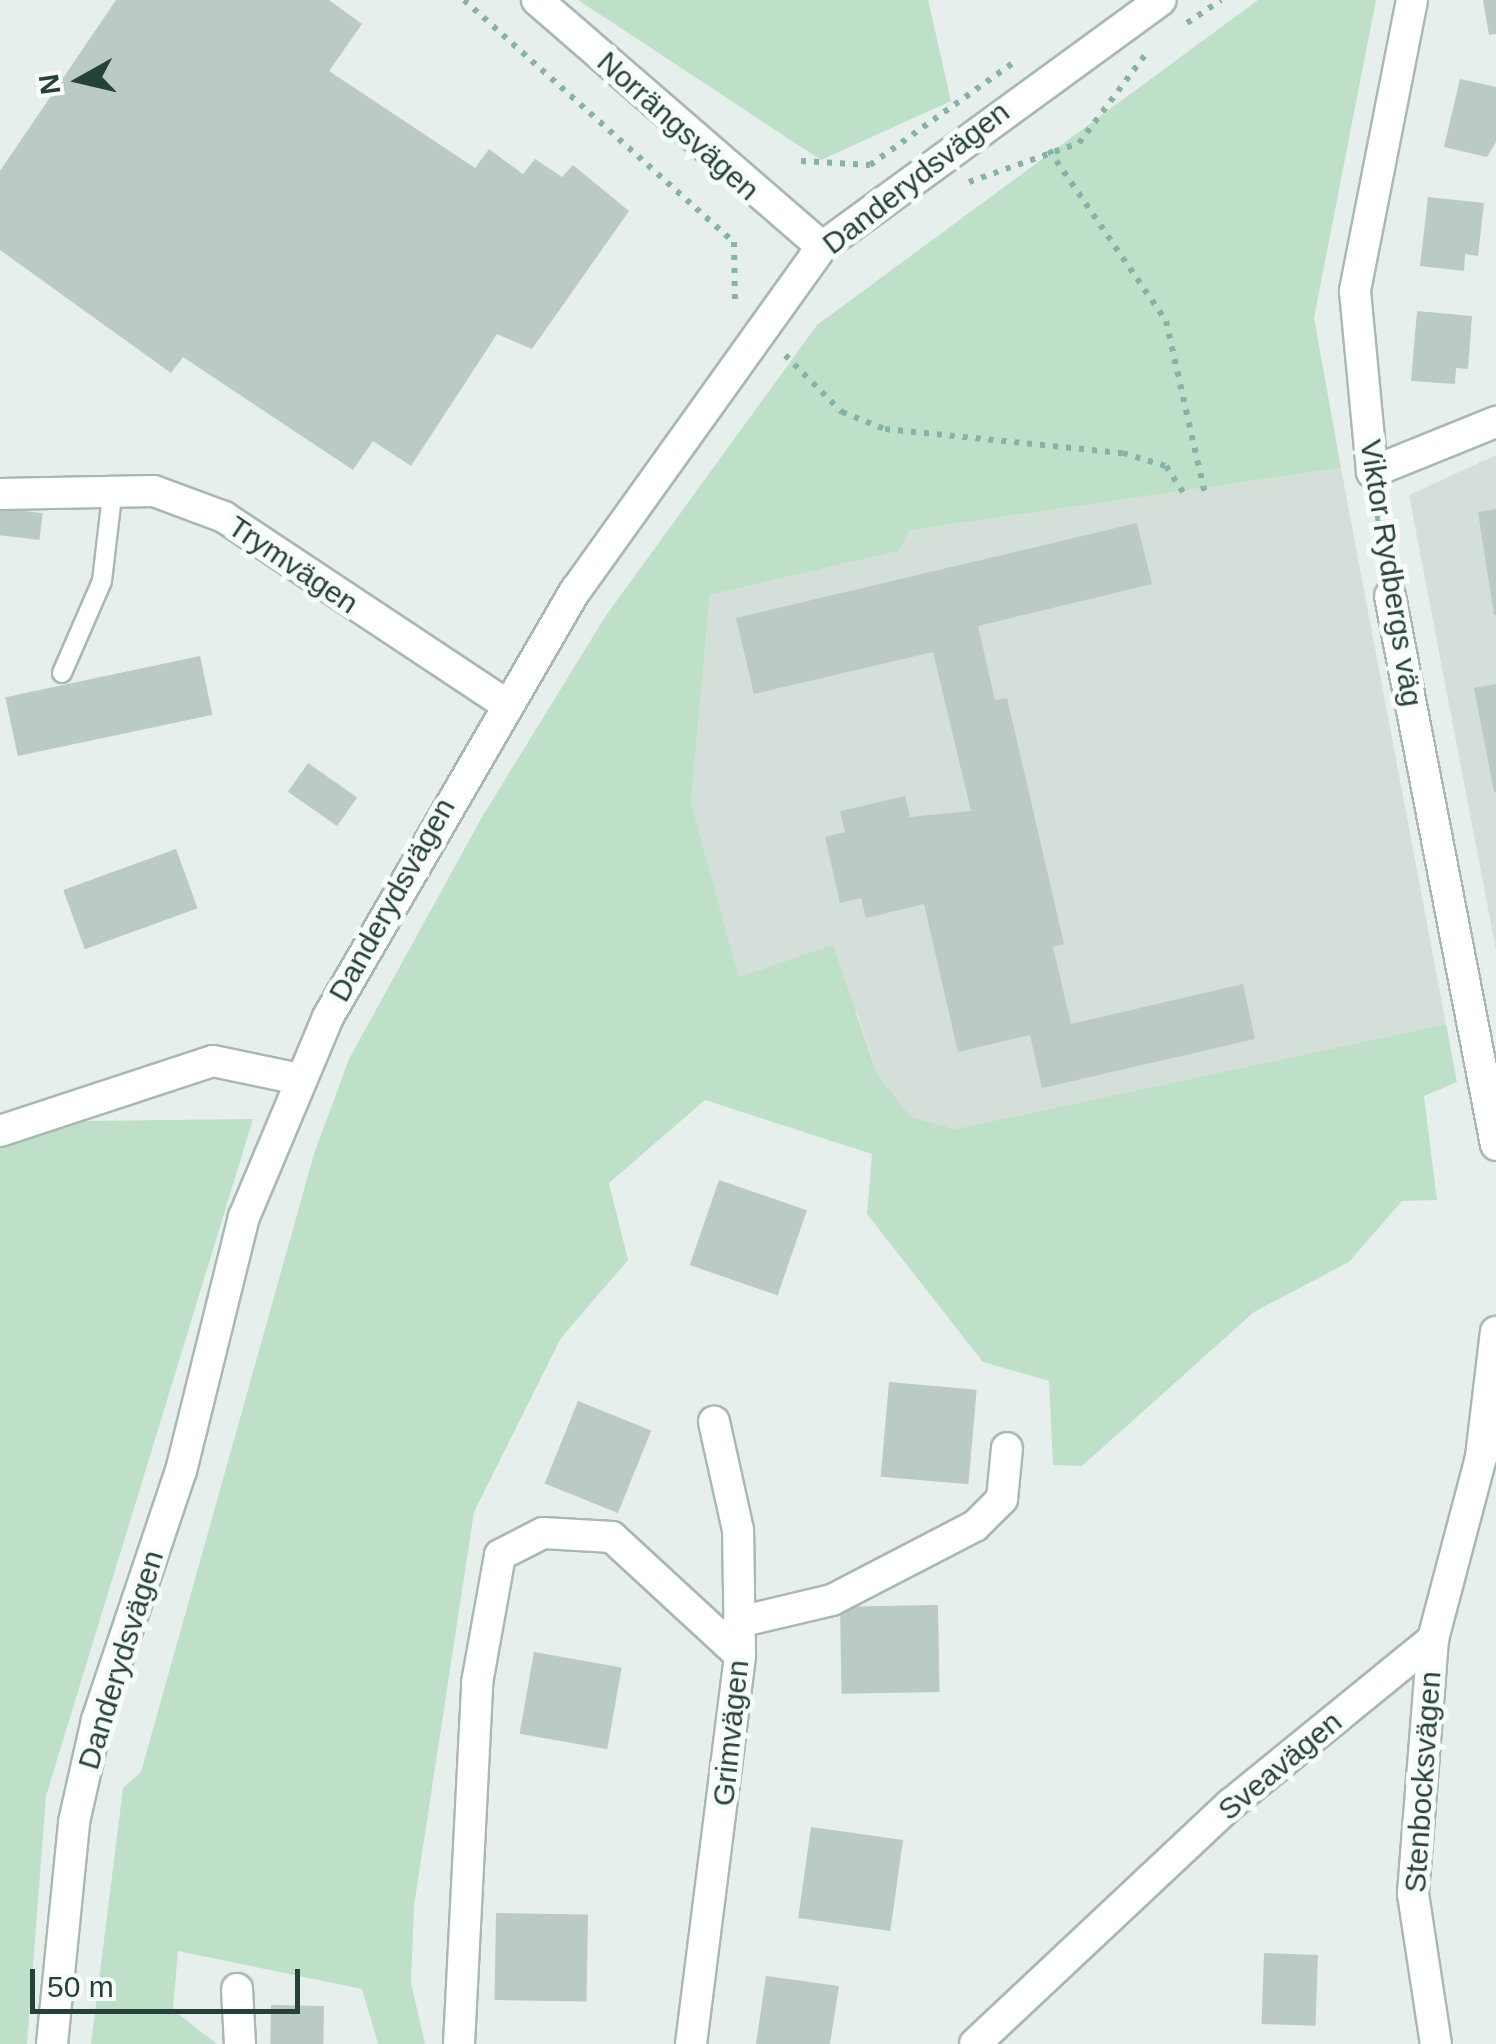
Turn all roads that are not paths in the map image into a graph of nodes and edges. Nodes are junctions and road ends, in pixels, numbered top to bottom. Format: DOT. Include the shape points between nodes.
graph roads {
  1 [pos="537,0"];
  2 [pos="1160,0"];
  3 [pos="1412,0"];
  4 [pos="822,247"];
  5 [pos="1496,422"];
  6 [pos="113,487"];
  7 [pos="0,494"];
  8 [pos="1390,596"];
  9 [pos="62,673"];
  10 [pos="506,704"];
  11 [pos="299,1079"];
  12 [pos="0,1131"];
  13 [pos="1496,1145"];
  14 [pos="1496,1332"];
  15 [pos="714,1422"];
  16 [pos="1489,1447"];
  17 [pos="1007,1448"];
  18 [pos="739,1622"];
  19 [pos="1433,1639"];
  20 [pos="740,1655"];
  21 [pos="237,1989"];
  22 [pos="52,2044"];
  23 [pos="240,2044"];
  24 [pos="460,2044"];
  25 [pos="692,2044"];
  26 [pos="975,2044"];
  27 [pos="1436,2044"];
  1 -- 4 [label="street, Norrängsvägen"];
  2 -- 4 [label="street, Danderydsvägen"];
  3 -- 5 [label="street, Viktor Rydbergs väg" via="1355,291 1372,472"];
  4 -- 10 [label="street, Danderydsvägen" via="670,452"];
  6 -- 7 [label="street, Trymvägen"];
  6 -- 9 [label="lane" via="102,581"];
  6 -- 10 [label="street, Trymvägen" via="224,517"];
  8 -- 13 [label="street, Viktor Rydbergs väg"];
  10 -- 11 [label="street, Danderydsvägen"];
  11 -- 12 [label="street" via="213,1061"];
  11 -- 22 [label="street, Danderydsvägen" via="244,1217 181,1470 98,1720 74,1822"];
  14 -- 16 [label="street"];
  15 -- 18 [label="street, Grimvägen" via="738,1530"];
  16 -- 19 [label="street"];
  17 -- 18 [label="street" via="1002,1499 976,1526 832,1600"];
  18 -- 20 [label="street, Grimvägen"];
  19 -- 26 [label="street, Sveavägen" via="1231,1804"];
  19 -- 27 [label="street, Stenbocksvägen" via="1413,1894"];
  20 -- 24 [label="street" via="612,1537 543,1533 500,1556 477,1683"];
  20 -- 25 [label="street, Grimvägen"];
  21 -- 23 [label="street"];
}
